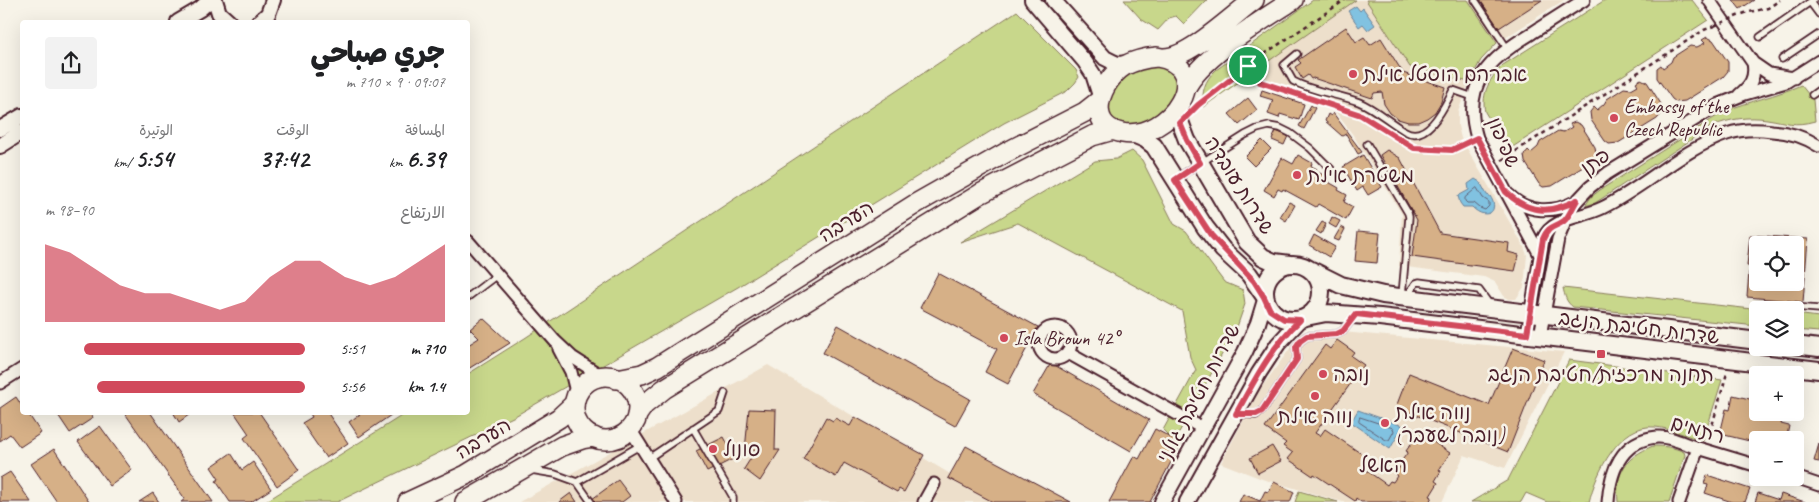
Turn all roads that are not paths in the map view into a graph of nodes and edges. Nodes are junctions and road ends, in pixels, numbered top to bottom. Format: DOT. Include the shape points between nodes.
graph roads {
  1 [pos="210,0"];
  2 [pos="215,0"];
  3 [pos="273,0"];
  4 [pos="1032,0"];
  5 [pos="1053,0"];
  6 [pos="1254,0"];
  7 [pos="1293,0"];
  8 [pos="1475,0"];
  9 [pos="1584,0"];
  10 [pos="1710,0"];
  11 [pos="1812,1"];
  12 [pos="1819,14"];
  13 [pos="181,20"];
  14 [pos="226,20"];
  15 [pos="261,20"];
  16 [pos="1819,34"];
  17 [pos="1760,37"];
  18 [pos="1507,48"];
  19 [pos="1297,54"];
  20 [pos="1164,58"];
  21 [pos="1782,59"];
  22 [pos="1819,61"];
  23 [pos="1132,62"];
  24 [pos="1753,63"];
  25 [pos="1794,78"];
  26 [pos="1819,90"];
  27 [pos="1812,95"];
  28 [pos="1473,97"];
  29 [pos="1100,98"];
  30 [pos="1735,98"];
  31 [pos="1182,106"];
  32 [pos="20,117"];
  33 [pos="0,129"];
  34 [pos="1113,130"];
  35 [pos="20,133"];
  36 [pos="1133,134"];
  37 [pos="1816,139"];
  38 [pos="1366,144"];
  39 [pos="0,146"];
  40 [pos="1200,163"];
  41 [pos="1331,169"];
  42 [pos="1175,180"];
  43 [pos="1506,192"];
  44 [pos="1577,200"];
  45 [pos="1565,220"];
  46 [pos="470,243"];
  47 [pos="1539,253"];
  48 [pos="1290,264"];
  49 [pos="1311,270"];
  50 [pos="496,275"];
  51 [pos="470,296"];
  52 [pos="1403,297"];
  53 [pos="1265,298"];
  54 [pos="1804,307"];
  55 [pos="1819,308"];
  56 [pos="1356,314"];
  57 [pos="1537,314"];
  58 [pos="1303,318"];
  59 [pos="1533,335"];
  60 [pos="1749,340"];
  61 [pos="555,341"];
  62 [pos="1804,346"];
  63 [pos="1819,348"];
  64 [pos="1068,353"];
  65 [pos="1816,369"];
  66 [pos="20,370"];
  67 [pos="610,378"];
  68 [pos="0,383"];
  69 [pos="725,393"];
  70 [pos="576,400"];
  71 [pos="1236,414"];
  72 [pos="633,422"];
  73 [pos="693,428"];
  74 [pos="1202,428"];
  75 [pos="594,438"];
  76 [pos="641,445"];
  77 [pos="1702,449"];
  78 [pos="649,458"];
  79 [pos="1749,463"];
  80 [pos="524,469"];
  81 [pos="1804,480"];
  82 [pos="577,482"];
  83 [pos="934,484"];
  84 [pos="1819,485"];
  85 [pos="408,502"];
  86 [pos="465,502"];
  87 [pos="591,502"];
  88 [pos="676,502"];
  89 [pos="733,502"];
  90 [pos="924,502"];
  91 [pos="1162,502"];
  92 [pos="1187,502"];
  93 [pos="1608,502"];
  94 [pos="1679,502"];
  1 -- 13 [label="street"];
  2 -- 14 [label="street" via="219,13"];
  3 -- 15 [label="street" via="268,14"];
  4 -- 29 [label="street" via="1085,62 1093,74"];
  5 -- 23 [label="street" via="1105,58 1117,64"];
  6 -- 20 [label="highway" via="1189,50"];
  7 -- 31 [label="highway" via="1206,62 1191,79"];
  8 -- 18 [label="lane"];
  9 -- 18 [label="street, שפיפון"];
  10 -- 24 [label="street"];
  11 -- 12 [label="lane"];
  11 -- 17 [label="lane"];
  16 -- 21 [label="lane"];
  18 -- 28 [label="street, שפיפון" via="1484,71"];
  19 -- 28 [label="lane" via="1284,65 1293,81 1361,103 1407,132 1419,132 1431,126 1453,90"];
  20 -- 23 [label="highway"];
  20 -- 31 [label="highway" via="1177,65 1185,76"];
  22 -- 25 [label="street"];
  23 -- 29 [label="highway" via="1110,79"];
  24 -- 25 [label="street" via="1769,74"];
  24 -- 30 [label="street" via="1752,80"];
  25 -- 30 [label="street"];
  26 -- 27 [label="lane"];
  28 -- 43 [label="street, שפיפון" via="1473,124 1477,138"];
  29 -- 34 [label="highway" via="1100,115"];
  29 -- 67 [label="highway, הערבה" via="1085,112 917,203 656,367 636,375"];
  30 -- 44 [label="street, פתן" via="1709,110 1608,173"];
  31 -- 36 [label="highway" via="1161,124"];
  31 -- 40 [label="main road, שדרות עובדה" via="1187,140"];
  32 -- 33 [label="street"];
  34 -- 36 [label="highway"];
  34 -- 72 [label="highway" via="1092,136 1038,163 945,214 664,389 644,405"];
  35 -- 39 [label="street"];
  36 -- 42 [label="main road" via="1154,146"];
  37 -- 45 [label="street" via="1756,129 1728,134 1701,145 1602,208"];
  38 -- 52 [label="lane" via="1409,217"];
  40 -- 41 [label="lane" via="1258,128 1269,126 1290,133"];
  40 -- 42 [label="lane"];
  40 -- 48 [label="main road, שדרות עובדה" via="1252,248 1268,260"];
  42 -- 53 [label="main road" via="1211,235 1249,274"];
  43 -- 44 [label="street" via="1521,204 1540,210 1558,209"];
  43 -- 47 [label="street, שפיפון"];
  44 -- 45 [label="street, פתן"];
  45 -- 47 [label="street, פתן" via="1545,233"];
  45 -- 57 [label="street, פתן"];
  46 -- 50 [label="street"];
  47 -- 57 [label="street, פתן"];
  48 -- 49 [label="main road"];
  48 -- 53 [label="main road" via="1271,274 1265,283"];
  49 -- 52 [label="main road, שדרות חטיבת הנגב" via="1351,288"];
  49 -- 58 [label="main road" via="1318,279 1321,295 1314,311"];
  50 -- 51 [label="lane"];
  50 -- 61 [label="street"];
  52 -- 57 [label="main road, שדרות חטיבת הנגב"];
  53 -- 58 [label="main road" via="1270,310 1279,317 1290,320"];
  53 -- 74 [label="street, שדרות חטיבת גולני" via="1250,343"];
  54 -- 55 [label="lane"];
  56 -- 58 [label="main road, שדרות חטיבת הנגב" via="1326,313"];
  56 -- 59 [label="main road, שדרות חטיבת הנגב"];
  56 -- 71 [label="lane" via="1337,334 1307,336 1300,341 1296,347 1297,359 1262,411"];
  57 -- 59 [label="street, פתן"];
  57 -- 60 [label="main road, שדרות חטיבת הנגב"];
  58 -- 71 [label="street" via="1278,344"];
  59 -- 65 [label="main road, שדרות חטיבת הנגב"];
  61 -- 67 [label="street" via="572,356"];
  61 -- 70 [label="street" via="571,372"];
  62 -- 63 [label="main road"];
  64 -- 74 [label="street"];
  66 -- 68 [label="street"];
  67 -- 70 [label="highway" via="587,382"];
  67 -- 72 [label="highway" via="626,384 633,392 637,402"];
  69 -- 73 [label="lane" via="720,411"];
  70 -- 75 [label="highway" via="576,420"];
  70 -- 85 [label="highway, הערבה" via="559,418 466,475"];
  71 -- 92 [label="street"];
  72 -- 75 [label="highway" via="620,437 609,440"];
  72 -- 76 [label="street"];
  73 -- 78 [label="lane"];
  73 -- 89 [label="lane"];
  74 -- 91 [label="street, שדרות חטיבת גולני"];
  75 -- 80 [label="highway" via="575,441"];
  76 -- 78 [label="street"];
  76 -- 82 [label="lane"];
  77 -- 79 [label="street, רתמים"];
  77 -- 93 [label="street, רתמים" via="1656,437 1629,448 1615,467"];
  77 -- 94 [label="street"];
  78 -- 88 [label="street"];
  80 -- 82 [label="lane" via="555,474"];
  80 -- 86 [label="highway"];
  81 -- 84 [label="street"];
  82 -- 87 [label="lane"];
  83 -- 90 [label="street"];
}
